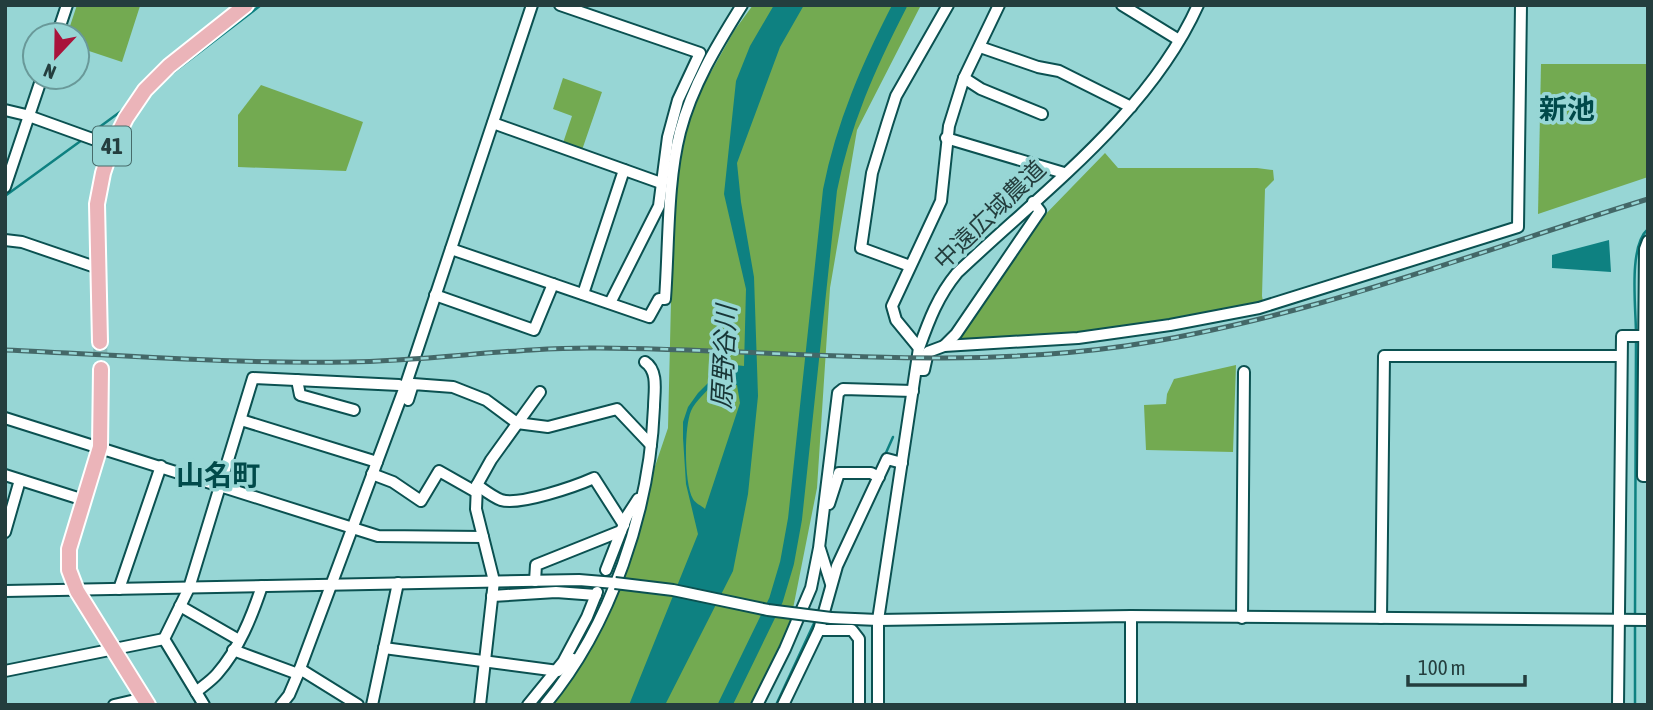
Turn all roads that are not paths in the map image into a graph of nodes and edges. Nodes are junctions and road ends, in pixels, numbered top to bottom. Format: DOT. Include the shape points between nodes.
graph roads {
  1 [pos="246,5"];
  2 [pos="532,5"];
  3 [pos="560,5"];
  4 [pos="742,5"];
  5 [pos="948,5"];
  6 [pos="999,5"];
  7 [pos="1122,5"];
  8 [pos="1198,5"];
  9 [pos="1521,5"];
  10 [pos="1179,40"];
  11 [pos="980,47"];
  12 [pos="964,78"];
  13 [pos="37,91"];
  14 [pos="1130,107"];
  15 [pos="5,110"];
  16 [pos="1042,114"];
  17 [pos="29,116"];
  18 [pos="493,123"];
  19 [pos="946,138"];
  20 [pos="112,146"];
  21 [pos="624,170"];
  22 [pos="1064,173"];
  23 [pos="660,183"];
  24 [pos="5,187"];
  25 [pos="1033,202"];
  26 [pos="5,240"];
  27 [pos="1648,241"];
  28 [pos="451,249"];
  29 [pos="910,266"];
  30 [pos="98,268"];
  31 [pos="553,284"];
  32 [pos="583,294"];
  33 [pos="435,295"];
  34 [pos="610,303"];
  35 [pos="1644,336"];
  36 [pos="100,342"];
  37 [pos="944,346"];
  38 [pos="919,348"];
  39 [pos="1621,356"];
  40 [pos="645,362"];
  41 [pos="101,369"];
  42 [pos="916,370"];
  43 [pos="1244,372"];
  44 [pos="297,380"];
  45 [pos="399,384"];
  46 [pos="913,390"];
  47 [pos="540,392"];
  48 [pos="354,410"];
  49 [pos="5,418"];
  50 [pos="242,420"];
  51 [pos="517,423"];
  52 [pos="651,445"];
  53 [pos="100,447"];
  54 [pos="382,449"];
  55 [pos="377,461"];
  56 [pos="902,463"];
  57 [pos="161,466"];
  58 [pos="372,474"];
  59 [pos="5,475"];
  60 [pos="1645,476"];
  61 [pos="878,477"];
  62 [pos="1620,477"];
  63 [pos="20,480"];
  64 [pos="222,485"];
  65 [pos="476,489"];
  66 [pos="643,492"];
  67 [pos="84,500"];
  68 [pos="352,526"];
  69 [pos="622,528"];
  70 [pos="821,530"];
  71 [pos="5,532"];
  72 [pos="483,537"];
  73 [pos="820,548"];
  74 [pos="607,569"];
  75 [pos="494,581"];
  76 [pos="535,581"];
  77 [pos="397,583"];
  78 [pos="615,583"];
  79 [pos="331,584"];
  80 [pos="262,586"];
  81 [pos="832,587"];
  82 [pos="189,588"];
  83 [pos="119,589"];
  84 [pos="77,590"];
  85 [pos="5,591"];
  86 [pos="492,596"];
  87 [pos="180,606"];
  88 [pos="1131,616"];
  89 [pos="1242,618"];
  90 [pos="1381,618"];
  91 [pos="878,620"];
  92 [pos="1621,620"];
  93 [pos="1645,620"];
  94 [pos="819,629"];
  95 [pos="164,639"];
  96 [pos="236,645"];
  97 [pos="384,648"];
  98 [pos="585,648"];
  99 [pos="113,650"];
  100 [pos="485,661"];
  101 [pos="558,670"];
  102 [pos="5,671"];
  103 [pos="299,671"];
  104 [pos="196,692"];
  105 [pos="146,701"];
  106 [pos="114,705"];
  107 [pos="204,705"];
  108 [pos="281,705"];
  109 [pos="358,705"];
  110 [pos="372,705"];
  111 [pos="480,705"];
  112 [pos="528,705"];
  113 [pos="545,705"];
  114 [pos="757,705"];
  115 [pos="783,705"];
  116 [pos="859,705"];
  117 [pos="878,705"];
  118 [pos="1131,705"];
  119 [pos="1618,705"];
  1 -- 20 [label="main road, 41" via="145,90"];
  2 -- 18 [label="street"];
  3 -- 23 [label="street" via="700,53 678,100"];
  4 -- 34 [label="street" via="713,52 680,132 665,299 659,299 649,317"];
  5 -- 29 [label="street" via="896,96 872,173 861,248"];
  6 -- 11 [label="street"];
  7 -- 10 [label="street"];
  8 -- 10 [label="street, 中遠広域農道"];
  9 -- 37 [label="street" via="1518,227 1259,308 1078,338"];
  10 -- 14 [label="street, 中遠広域農道"];
  11 -- 12 [label="street"];
  11 -- 14 [label="street" via="1059,71"];
  12 -- 16 [label="street"];
  12 -- 19 [label="street"];
  13 -- 17 [label="street"];
  14 -- 22 [label="street, 中遠広域農道"];
  15 -- 17 [label="street"];
  17 -- 20 [label="street"];
  17 -- 24 [label="street"];
  18 -- 21 [label="street"];
  18 -- 28 [label="street"];
  19 -- 22 [label="street"];
  19 -- 29 [label="street" via="941,201"];
  20 -- 30 [label="main road, 41" via="97,204"];
  21 -- 23 [label="street"];
  21 -- 32 [label="street"];
  22 -- 25 [label="street, 中遠広域農道"];
  23 -- 34 [label="street" via="659,206"];
  25 -- 37 [label="street" via="1040,211"];
  25 -- 38 [label="street, 中遠広域農道" via="946,286"];
  26 -- 30 [label="street"];
  27 -- 35 [label="street"];
  28 -- 31 [label="street"];
  28 -- 33 [label="street"];
  29 -- 38 [label="street" via="894,299 893,313"];
  30 -- 36 [label="main road, 41"];
  31 -- 32 [label="street"];
  31 -- 33 [label="street" via="534,330"];
  32 -- 34 [label="street"];
  33 -- 54 [label="street"];
  35 -- 39 [label="street" via="1622,336"];
  35 -- 60 [label="street"];
  37 -- 42 [label="street" via="928,352 924,370"];
  38 -- 42 [label="street, 中遠広域農道"];
  39 -- 62 [label="street"];
  39 -- 90 [label="street" via="1384,356"];
  40 -- 52 [label="street" via="653,372 655,388"];
  41 -- 53 [label="main road"];
  42 -- 46 [label="street, 中遠広域農道"];
  43 -- 89 [label="street"];
  44 -- 45 [label="street"];
  44 -- 48 [label="street" via="300,395"];
  44 -- 50 [label="street" via="253,378"];
  46 -- 56 [label="street, 中遠広域農道"];
  46 -- 70 [label="street" via="844,388 838,393"];
  47 -- 51 [label="street"];
  49 -- 53 [label="street"];
  50 -- 55 [label="street"];
  50 -- 64 [label="street"];
  51 -- 52 [label="street" via="548,427 617,409"];
  51 -- 54 [label="street" via="486,400 453,387 413,384 390,448"];
  51 -- 65 [label="street"];
  52 -- 66 [label="street"];
  53 -- 57 [label="street"];
  53 -- 67 [label="main road"];
  54 -- 55 [label="street"];
  55 -- 58 [label="street"];
  56 -- 61 [label="street" via="887,459"];
  56 -- 91 [label="street, 中遠広域農道"];
  57 -- 64 [label="street"];
  57 -- 83 [label="street"];
  58 -- 65 [label="street" via="421,501 439,471"];
  58 -- 68 [label="street"];
  59 -- 63 [label="street"];
  60 -- 62 [label="street"];
  61 -- 70 [label="street" via="839,473"];
  61 -- 81 [label="street"];
  62 -- 92 [label="street"];
  63 -- 67 [label="street"];
  63 -- 71 [label="street"];
  64 -- 68 [label="street"];
  64 -- 82 [label="street"];
  65 -- 69 [label="street" via="505,500 543,495 594,478"];
  65 -- 72 [label="street"];
  66 -- 69 [label="street"];
  66 -- 78 [label="street"];
  67 -- 84 [label="main road" via="68,561"];
  68 -- 72 [label="street" via="387,537"];
  68 -- 79 [label="street"];
  69 -- 74 [label="street"];
  69 -- 76 [label="street" via="536,565"];
  70 -- 73 [label="street"];
  72 -- 75 [label="street"];
  73 -- 81 [label="street"];
  73 -- 114 [label="street" via="811,588"];
  75 -- 76 [label="street"];
  75 -- 77 [label="street"];
  75 -- 86 [label="street"];
  76 -- 78 [label="street"];
  77 -- 79 [label="street"];
  77 -- 97 [label="street"];
  78 -- 91 [label="street, bridge" via="768,610"];
  78 -- 98 [label="street"];
  79 -- 80 [label="street"];
  79 -- 103 [label="street"];
  80 -- 82 [label="street"];
  80 -- 96 [label="street" via="250,622"];
  81 -- 94 [label="street"];
  82 -- 83 [label="street"];
  82 -- 87 [label="street"];
  83 -- 84 [label="street"];
  84 -- 85 [label="street"];
  84 -- 99 [label="main road"];
  86 -- 100 [label="street"];
  86 -- 101 [label="street" via="597,593"];
  87 -- 95 [label="street"];
  87 -- 96 [label="street"];
  88 -- 89 [label="street"];
  88 -- 91 [label="street"];
  88 -- 118 [label="street"];
  89 -- 90 [label="street"];
  90 -- 92 [label="street"];
  91 -- 117 [label="street, 中遠広域農道"];
  92 -- 93 [label="street"];
  92 -- 119 [label="street"];
  94 -- 115 [label="street"];
  94 -- 116 [label="street" via="852,630 859,639"];
  95 -- 99 [label="street"];
  95 -- 104 [label="street"];
  96 -- 103 [label="street"];
  96 -- 104 [label="street" via="218,674"];
  97 -- 100 [label="street"];
  97 -- 110 [label="street"];
  98 -- 101 [label="street"];
  98 -- 113 [label="street"];
  99 -- 102 [label="street"];
  99 -- 105 [label="main road"];
  100 -- 101 [label="street"];
  100 -- 111 [label="street"];
  101 -- 112 [label="street"];
  103 -- 108 [label="street"];
  103 -- 109 [label="street"];
  104 -- 107 [label="street"];
  105 -- 106 [label="street"];
}
